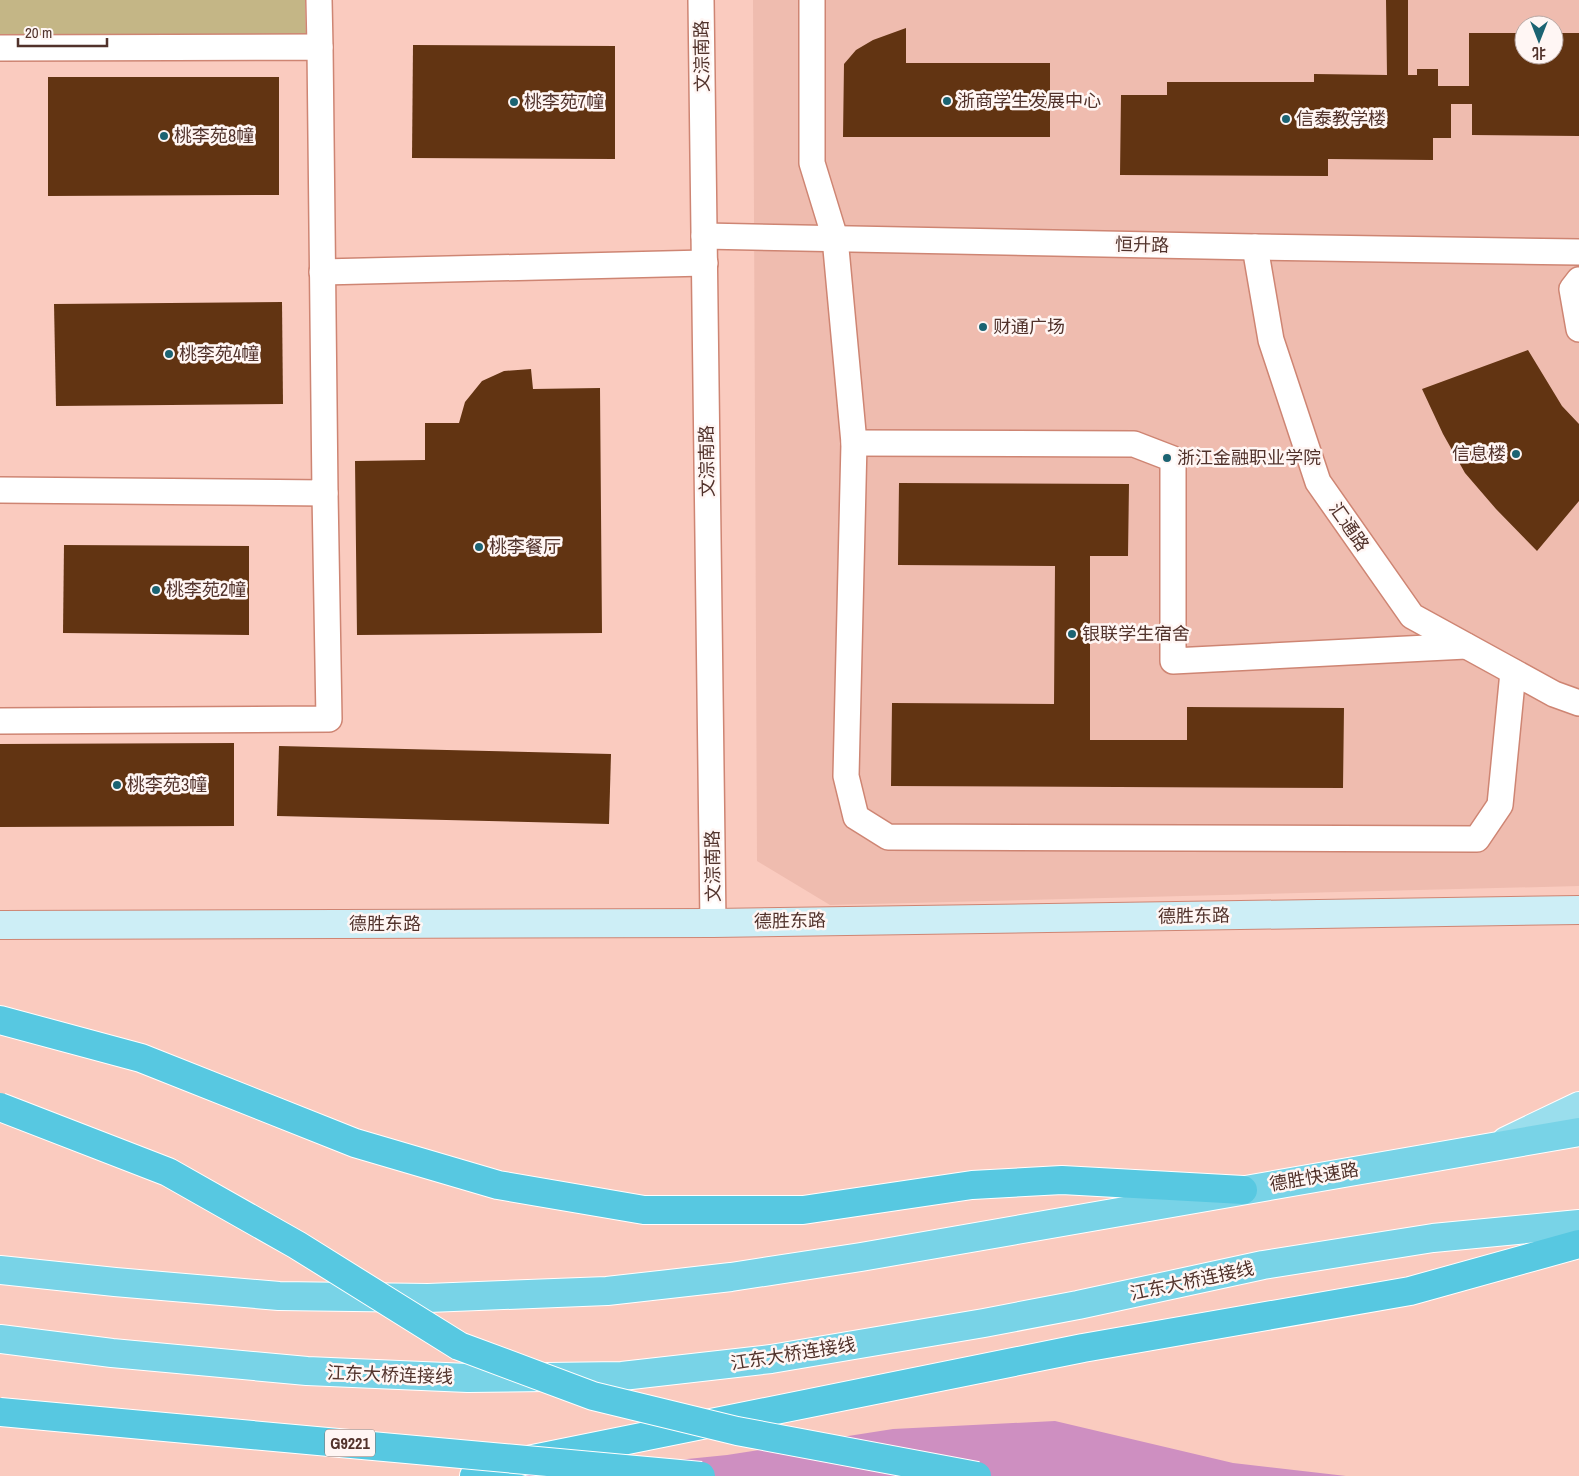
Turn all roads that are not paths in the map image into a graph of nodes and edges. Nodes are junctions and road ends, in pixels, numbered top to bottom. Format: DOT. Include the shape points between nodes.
graph roads {
  1 [pos="319,0"];
  2 [pos="701,0"];
  3 [pos="812,0"];
  4 [pos="320,47"];
  5 [pos="0,48"];
  6 [pos="704,236"];
  7 [pos="835,238"];
  8 [pos="1255,247"];
  9 [pos="1579,252"];
  10 [pos="704,263"];
  11 [pos="322,272"];
  12 [pos="1579,280"];
  13 [pos="1579,329"];
  14 [pos="854,443"];
  15 [pos="0,490"];
  16 [pos="325,493"];
  17 [pos="1466,646"];
  18 [pos="1513,672"];
  19 [pos="1579,703"];
  20 [pos="0,721"];
  21 [pos="1579,910"];
  22 [pos="714,923"];
  23 [pos="0,925"];
  24 [pos="0,1020"];
  25 [pos="1579,1106"];
  26 [pos="0,1107"];
  27 [pos="1579,1132"];
  28 [pos="1495,1146"];
  29 [pos="1243,1190"];
  30 [pos="1579,1224"];
  31 [pos="1579,1244"];
  32 [pos="0,1270"];
  33 [pos="0,1339"];
  34 [pos="0,1412"];
  35 [pos="474,1476"];
  36 [pos="701,1476"];
  37 [pos="977,1476"];
  1 -- 4 [label="street"];
  2 -- 6 [label="street, 文淙南路"];
  3 -- 7 [label="street" via="812,163"];
  4 -- 5 [label="street"];
  4 -- 11 [label="street"];
  6 -- 7 [label="street, 恒升路"];
  6 -- 10 [label="street, 文淙南路"];
  7 -- 8 [label="street, 恒升路"];
  7 -- 14 [label="street"];
  8 -- 9 [label="street, 恒升路"];
  8 -- 17 [label="street, 汇通路" via="1271,340 1318,482 1412,616"];
  10 -- 11 [label="street"];
  10 -- 22 [label="street, 文淙南路"];
  11 -- 16 [label="street"];
  12 -- 13 [label="street" via="1572,289"];
  14 -- 17 [label="street" via="1134,444 1173,458 1173,661"];
  14 -- 18 [label="street" via="846,776 856,818 888,837 1478,840 1500,805"];
  15 -- 16 [label="street"];
  16 -- 20 [label="street" via="329,719"];
  17 -- 18 [label="street, 汇通路"];
  18 -- 19 [label="street, 汇通路"];
  21 -- 22 [label="main road, 德胜东路"];
  22 -- 23 [label="main road, 德胜东路"];
  24 -- 29 [label="highway" via="141,1058 364,1146 498,1185 644,1210 803,1210 972,1185 1062,1180"];
  25 -- 28 [label="main road"];
  26 -- 37 [label="highway, bridge" via="168,1172 297,1245 458,1346 593,1396 737,1431"];
  27 -- 28 [label="highway, 德胜快速路"];
  28 -- 29 [label="highway, 德胜快速路"];
  29 -- 32 [label="highway, 德胜快速路, bridge" via="861,1257 731,1277 607,1291 428,1298 279,1296"];
  30 -- 33 [label="highway, 江东大桥连接线, bridge" via="1432,1238 1263,1265 984,1323 771,1359 622,1376 468,1378 308,1371"];
  31 -- 35 [label="highway, bridge" via="1410,1291 1082,1348 523,1460"];
  34 -- 36 [label="highway, G9221, bridge"];
}
